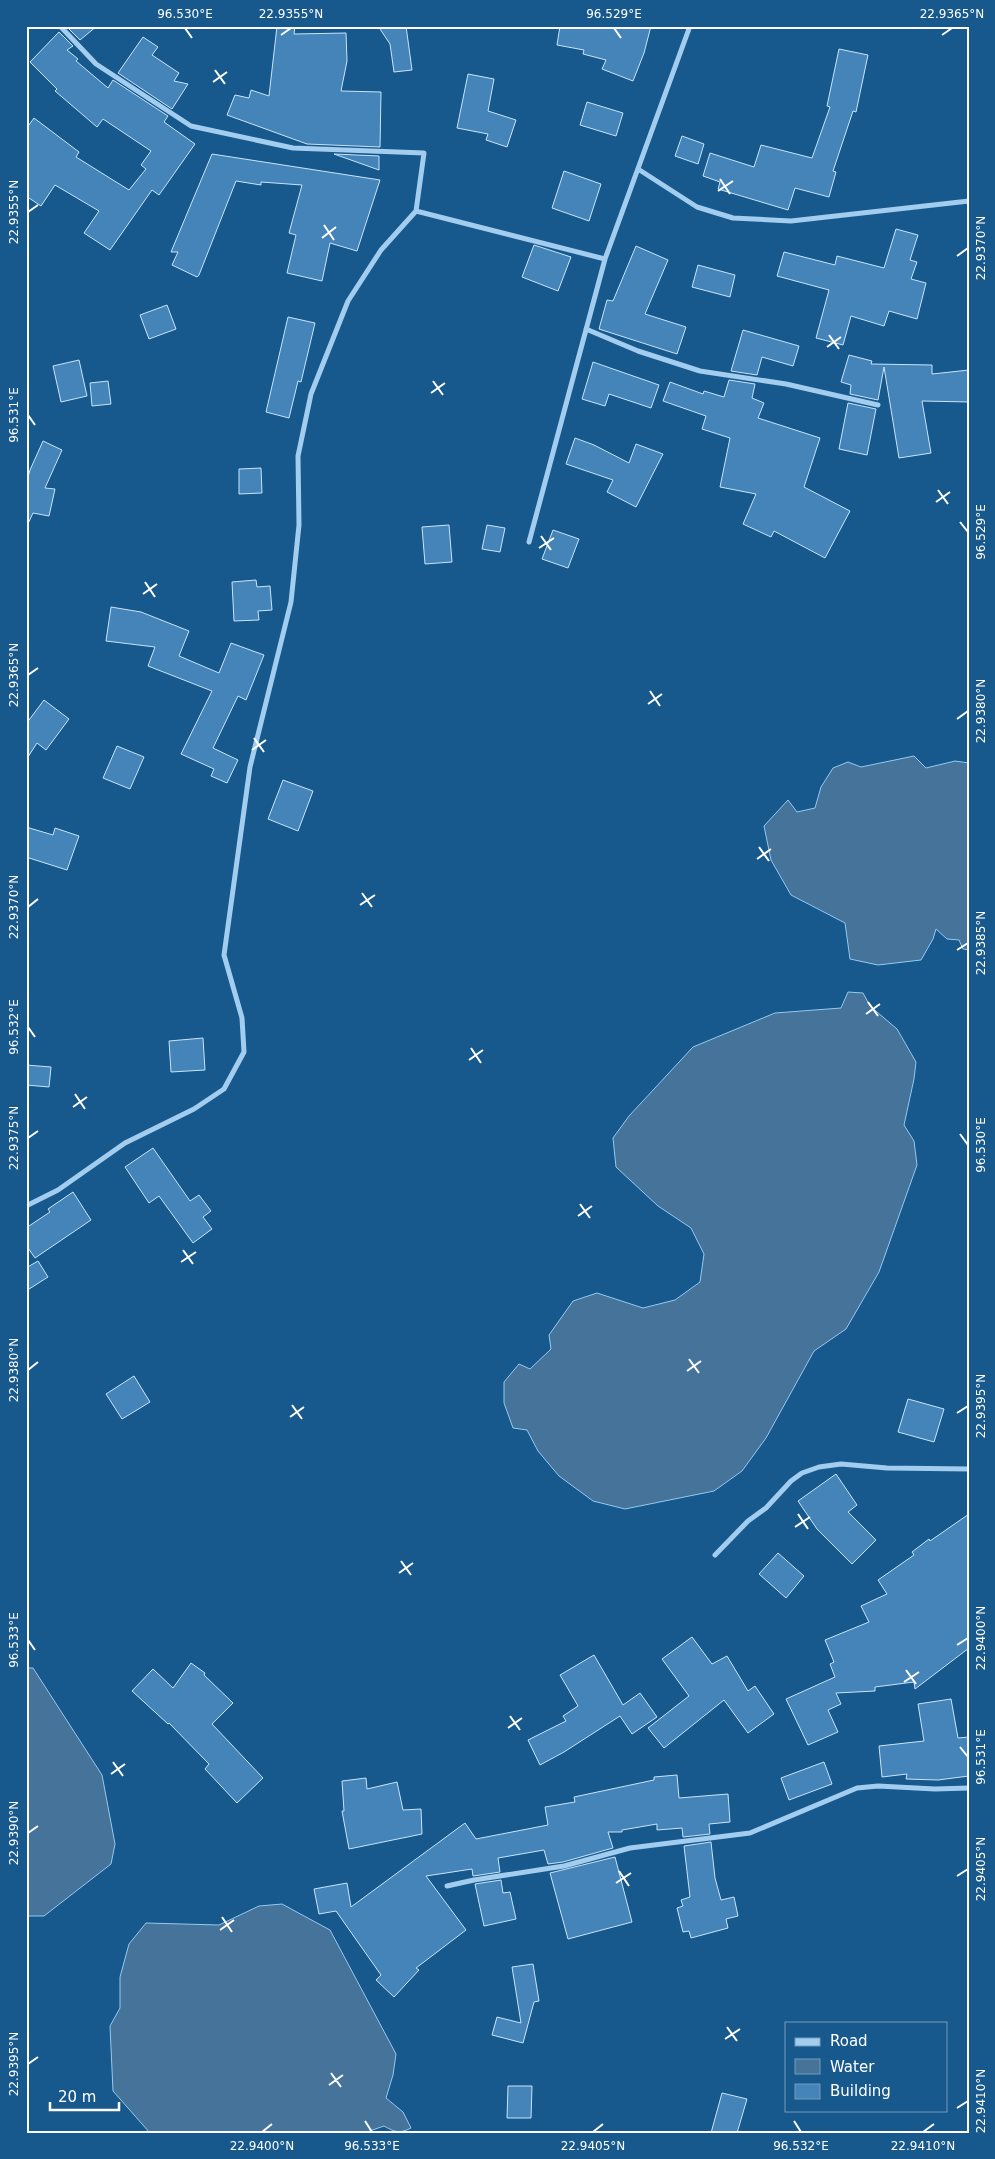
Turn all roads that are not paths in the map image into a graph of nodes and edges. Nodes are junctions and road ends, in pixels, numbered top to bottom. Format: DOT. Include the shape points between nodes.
graph roads {
  1 [pos="60,26"];
  2 [pos="690,26"];
  3 [pos="638,169"];
  4 [pos="969,201"];
  5 [pos="416,210"];
  6 [pos="606,259"];
  7 [pos="586,329"];
  8 [pos="878,405"];
  9 [pos="529,542"];
  10 [pos="26,1206"];
  11 [pos="969,1469"];
  12 [pos="715,1555"];
  13 [pos="969,1788"];
  14 [pos="447,1886"];
  1 -- 5 [label="street" via="96,64 191,126 293,148 424,153"];
  2 -- 3 [label="street"];
  3 -- 4 [label="street" via="697,207 733,218 791,221"];
  3 -- 6 [label="street"];
  5 -- 6 [label="street"];
  5 -- 10 [label="street" via="381,250 348,301 311,394 298,456 299,525 291,602 250,767 224,955 242,1018 244,1052 224,1089 194,1109 125,1142 58,1190"];
  6 -- 7 [label="street"];
  7 -- 8 [label="street" via="638,351 700,371 786,384"];
  7 -- 9 [label="street"];
  11 -- 12 [label="street" via="819,1466 791,1480"];
  13 -- 14 [label="street" via="856,1788 750,1833 630,1848 564,1866"];
}
